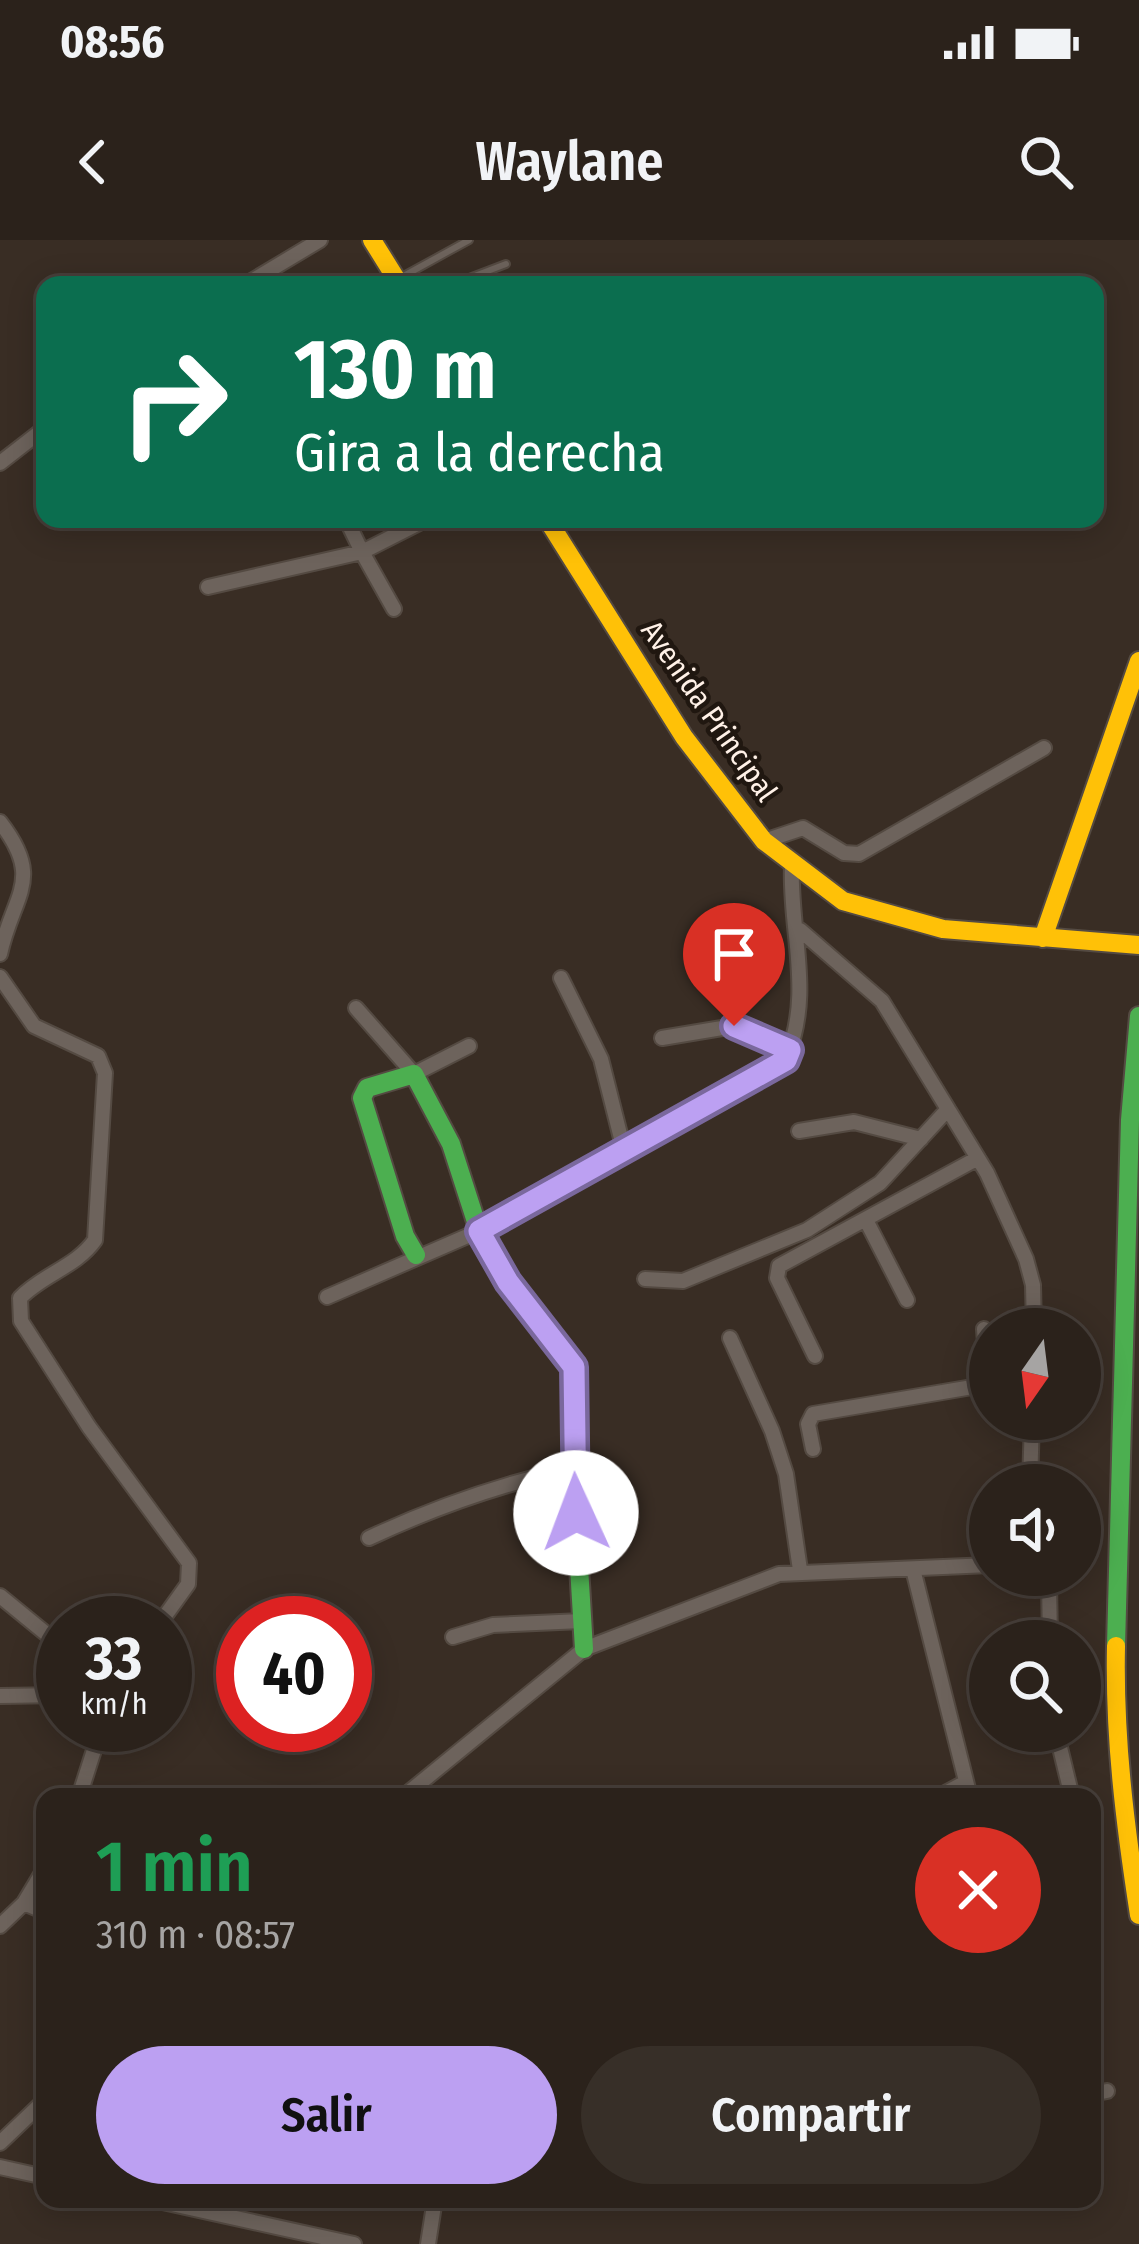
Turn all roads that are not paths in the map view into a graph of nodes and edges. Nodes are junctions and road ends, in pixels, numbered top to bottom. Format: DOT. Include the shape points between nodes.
graph roads {
  1 [pos="320,240"];
  2 [pos="372,240"];
  3 [pos="469,240"];
  4 [pos="506,264"];
  5 [pos="260,276"];
  6 [pos="395,276"];
  7 [pos="409,276"];
  8 [pos="475,276"];
  9 [pos="36,435"];
  10 [pos="0,464"];
  11 [pos="350,528"];
  12 [pos="409,528"];
  13 [pos="553,528"];
  14 [pos="362,552"];
  15 [pos="208,587"];
  16 [pos="394,609"];
  17 [pos="1139,661"];
  18 [pos="1045,748"];
  19 [pos="0,822"];
  20 [pos="764,841"];
  21 [pos="792,865"];
  22 [pos="800,930"];
  23 [pos="1033,937"];
  24 [pos="1139,945"];
  25 [pos="0,954"];
  26 [pos="0,977"];
  27 [pos="561,978"];
  28 [pos="356,1008"];
  29 [pos="1139,1016"];
  30 [pos="662,1038"];
  31 [pos="469,1046"];
  32 [pos="790,1050"];
  33 [pos="414,1074"];
  34 [pos="948,1109"];
  35 [pos="799,1132"];
  36 [pos="921,1139"];
  37 [pos="625,1154"];
  38 [pos="978,1158"];
  39 [pos="866,1222"];
  40 [pos="479,1231"];
  41 [pos="416,1255"];
  42 [pos="645,1280"];
  43 [pos="328,1297"];
  44 [pos="908,1300"];
  45 [pos="1034,1308"];
  46 [pos="730,1338"];
  47 [pos="815,1356"];
  48 [pos="969,1387"];
  49 [pos="813,1449"];
  50 [pos="572,1468"];
  51 [pos="369,1538"];
  52 [pos="969,1565"];
  53 [pos="913,1569"];
  54 [pos="800,1570"];
  55 [pos="0,1596"];
  56 [pos="179,1596"];
  57 [pos="583,1621"];
  58 [pos="36,1625"];
  59 [pos="453,1637"];
  60 [pos="584,1649"];
  61 [pos="36,1695"];
  62 [pos="0,1696"];
  63 [pos="93,1752"];
  64 [pos="1061,1752"];
  65 [pos="82,1788"];
  66 [pos="415,1788"];
  67 [pos="968,1788"];
  68 [pos="1070,1788"];
  69 [pos="36,1883"];
  70 [pos="24,1903"];
  71 [pos="36,1908"];
  72 [pos="1139,1915"];
  73 [pos="2,1919"];
  74 [pos="36,2109"];
  75 [pos="0,2143"];
  76 [pos="0,2167"];
  77 [pos="36,2175"];
  78 [pos="218,2208"];
  79 [pos="434,2208"];
  80 [pos="291,2237"];
  81 [pos="354,2244"];
  82 [pos="428,2244"];
  1 -- 5 [label="street"];
  2 -- 6 [label="main road"];
  3 -- 7 [label="lane"];
  4 -- 8 [label="lane"];
  9 -- 10 [label="street"];
  11 -- 14 [label="street"];
  12 -- 14 [label="street"];
  13 -- 20 [label="main road, Avenida Principal" via="684,736"];
  14 -- 15 [label="street"];
  14 -- 16 [label="street"];
  17 -- 23 [label="main road" via="1050,915"];
  18 -- 20 [label="street" via="859,854 803,828"];
  19 -- 25 [label="street" via="23,853"];
  20 -- 21 [label="main road, Avenida Principal"];
  21 -- 22 [label="street" via="790,900"];
  21 -- 23 [label="main road, Avenida Principal" via="843,901 943,928"];
  22 -- 32 [label="street" via="800,1010"];
  22 -- 34 [label="street" via="883,1001"];
  23 -- 24 [label="main road, Avenida Principal"];
  26 -- 56 [label="street" via="34,1027 98,1056 105,1072 95,1240 83,1257 20,1298 21,1321 89,1427 176,1539 189,1563"];
  27 -- 37 [label="street" via="601,1059"];
  28 -- 33 [label="street"];
  29 -- 72 [label="main road" via="1115,1634 1124,1824"];
  30 -- 32 [label="street" via="734,1026"];
  31 -- 33 [label="street"];
  32 -- 37 [label="street" via="768,1073"];
  33 -- 40 [label="main road" via="451,1144"];
  33 -- 41 [label="main road" via="367,1088 362,1098"];
  34 -- 36 [label="street"];
  34 -- 38 [label="street"];
  35 -- 36 [label="street" via="854,1123"];
  36 -- 42 [label="street" via="880,1183 807,1229 683,1281"];
  37 -- 40 [label="street"];
  38 -- 39 [label="street"];
  38 -- 45 [label="street" via="1026,1259"];
  39 -- 44 [label="street"];
  39 -- 47 [label="street" via="776,1272"];
  40 -- 41 [label="street"];
  40 -- 50 [label="main road" via="574,1367"];
  41 -- 43 [label="street"];
  46 -- 54 [label="street" via="786,1474"];
  48 -- 49 [label="street" via="813,1414"];
  50 -- 51 [label="street" via="430,1509"];
  50 -- 57 [label="main road"];
  52 -- 53 [label="street"];
  53 -- 54 [label="street"];
  53 -- 67 [label="street"];
  54 -- 60 [label="street"];
  55 -- 58 [label="street"];
  57 -- 59 [label="street" via="493,1625"];
  57 -- 60 [label="main road"];
  60 -- 66 [label="street"];
  61 -- 62 [label="street"];
  63 -- 65 [label="street"];
  64 -- 68 [label="street"];
  69 -- 70 [label="street"];
  70 -- 71 [label="street"];
  70 -- 73 [label="street"];
  74 -- 75 [label="street"];
  76 -- 77 [label="street"];
  78 -- 80 [label="street"];
  79 -- 82 [label="street"];
  80 -- 81 [label="street"];
}
